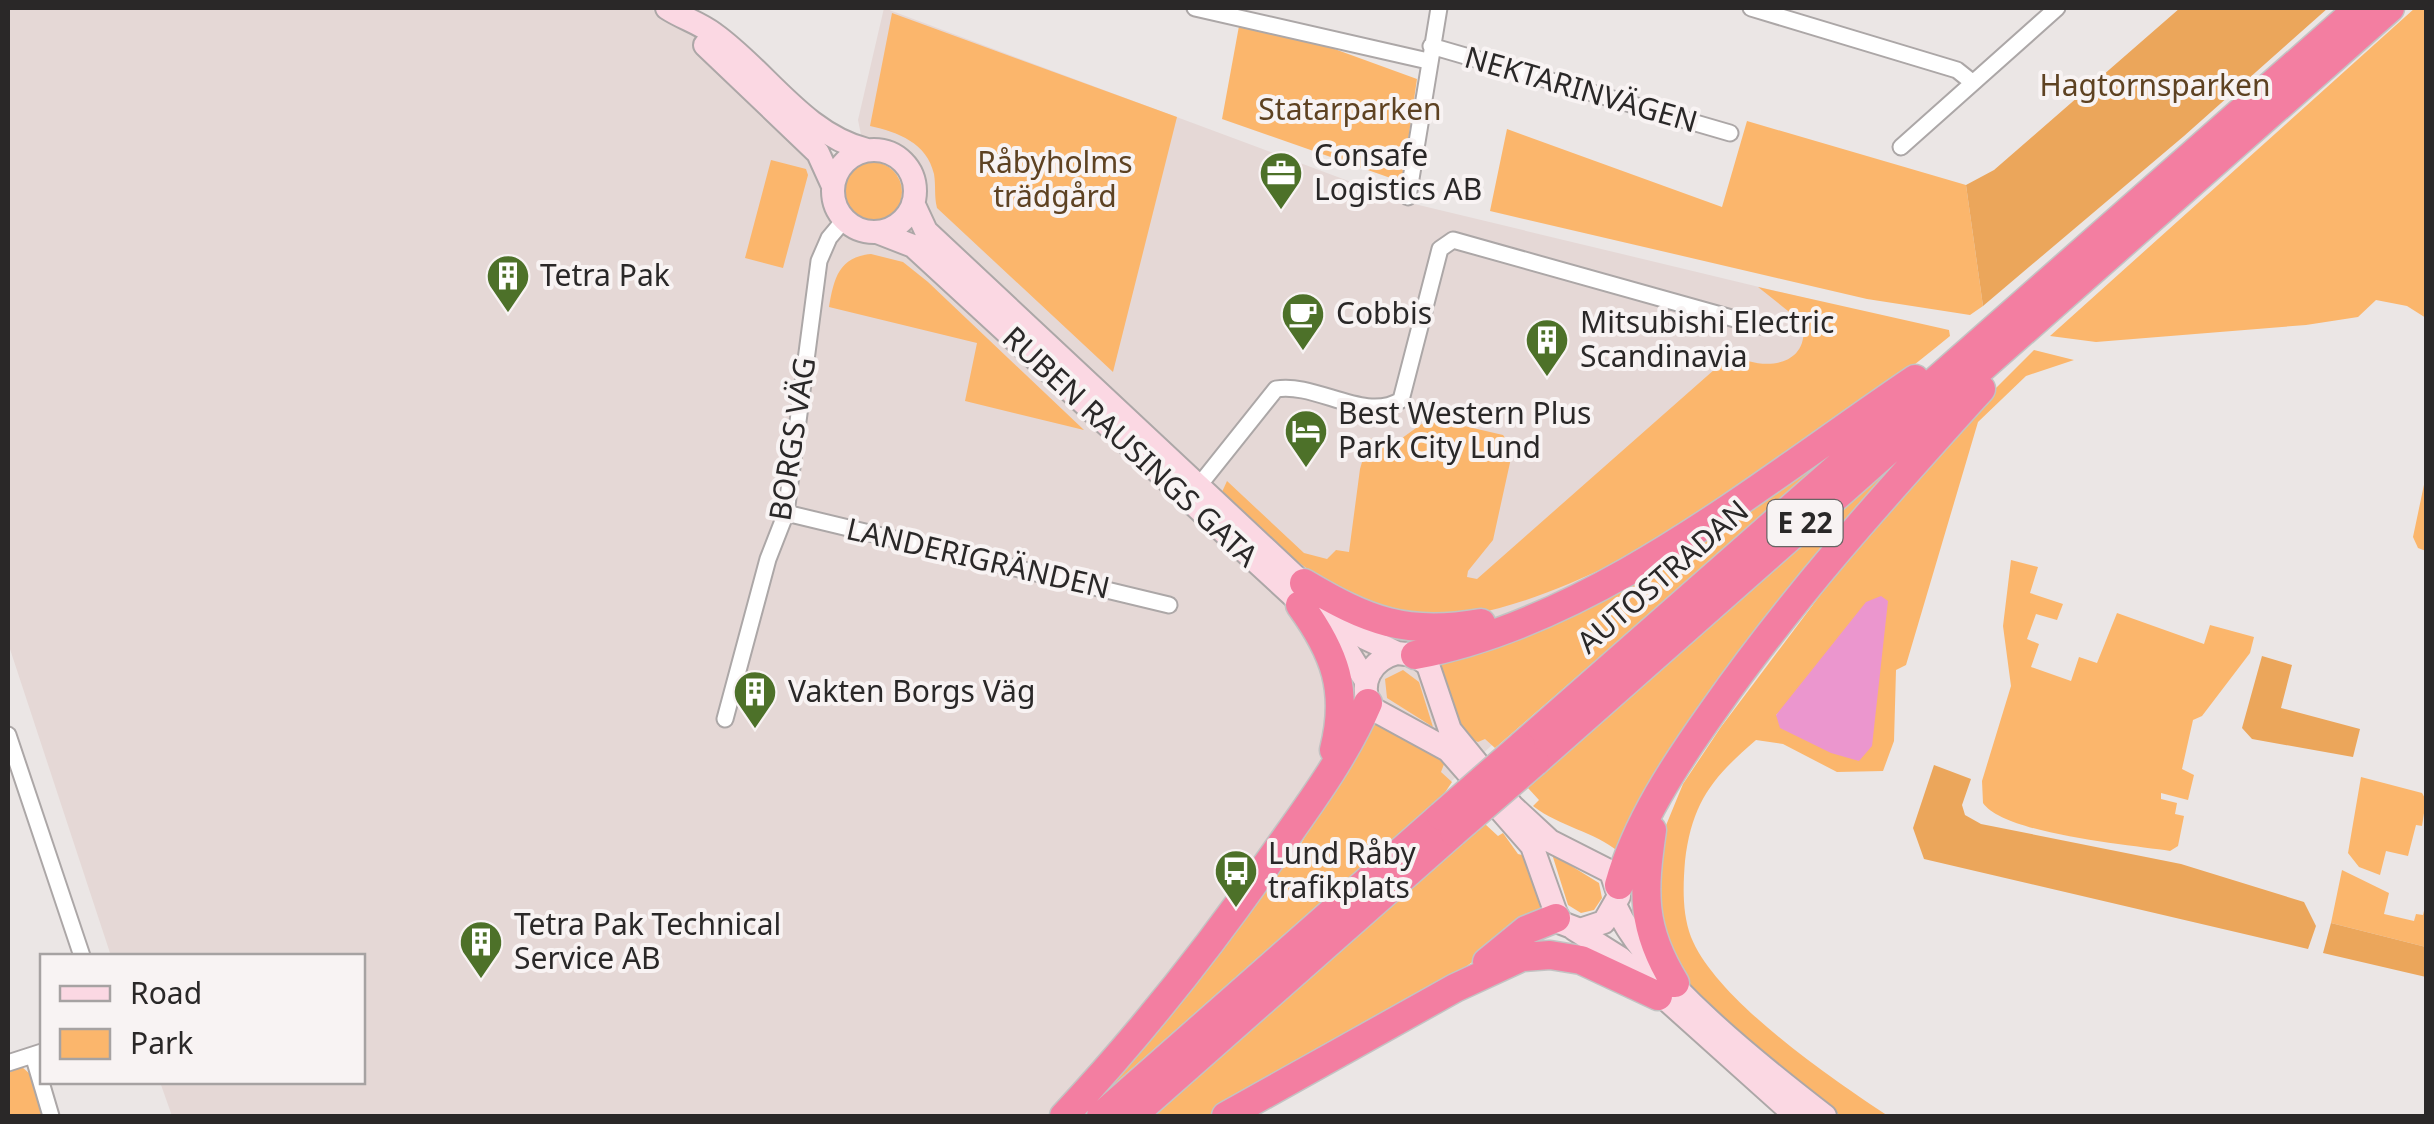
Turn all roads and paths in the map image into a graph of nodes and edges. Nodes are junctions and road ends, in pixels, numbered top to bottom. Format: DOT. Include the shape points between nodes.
graph roads {
  1 [pos="1195,8"];
  2 [pos="1439,8"];
  3 [pos="1754,8"];
  4 [pos="2057,8"];
  5 [pos="2359,8"];
  6 [pos="2390,8"];
  7 [pos="673,12"];
  8 [pos="1430,54"];
  9 [pos="1972,82"];
  10 [pos="1730,133"];
  11 [pos="1902,146"];
  12 [pos="867,150"];
  13 [pos="833,186"];
  14 [pos="1408,197"];
  15 [pos="914,203"];
  16 [pos="844,220"];
  17 [pos="877,232"];
  18 [pos="2076,285"];
  19 [pos="2012,313"];
  20 [pos="1760,326"];
  21 [pos="1193,493"];
  22 [pos="786,513"];
  23 [pos="1302,594"];
  24 [pos="1169,605"];
  25 [pos="1555,606"];
  26 [pos="1406,654"];
  27 [pos="1367,692"];
  28 [pos="725,720"];
  29 [pos="8,735"];
  30 [pos="1528,754"];
  31 [pos="1324,780"];
  32 [pos="1657,799"];
  33 [pos="1448,824"];
  34 [pos="1618,896"];
  35 [pos="1565,924"];
  36 [pos="81,954"];
  37 [pos="1455,988"];
  38 [pos="1666,989"];
  39 [pos="38,1054"];
  40 [pos="8,1064"];
  41 [pos="44,1084"];
  42 [pos="50,1116"];
  43 [pos="1064,1116"];
  44 [pos="1101,1116"];
  45 [pos="1132,1116"];
  46 [pos="1226,1116"];
  47 [pos="1796,1116"];
  48 [pos="1826,1116"];
  1 -- 8 [label="street, NEKTARINVÄGEN"];
  2 -- 8 [label="street"];
  3 -- 9 [label="street" via="1958,70"];
  4 -- 9 [label="street"];
  5 -- 19 [label="highway, AUTOSTRADAN / E 22"];
  6 -- 18 [label="highway, AUTOSTRADAN / E 22"];
  7 -- 12 [label="main road, RUBEN RAUSINGS GATA" via="712,32 818,128"];
  7 -- 13 [label="main road, RUBEN RAUSINGS GATA" via="818,153"];
  8 -- 10 [label="street, NEKTARINVÄGEN"];
  8 -- 14 [label="street"];
  9 -- 11 [label="street"];
  12 -- 13 [label="main road" via="848,159"];
  12 -- 15 [label="main road, RUBEN RAUSINGS GATA" via="905,164"];
  13 -- 16 [label="main road, RUBEN RAUSINGS GATA"];
  15 -- 17 [label="main road" via="900,224"];
  15 -- 21 [label="main road, RUBEN RAUSINGS GATA" via="926,230"];
  16 -- 17 [label="main road, RUBEN RAUSINGS GATA"];
  16 -- 22 [label="street, BORGS VÄG" via="819,261"];
  17 -- 21 [label="main road, RUBEN RAUSINGS GATA" via="913,246"];
  18 -- 30 [label="highway, AUTOSTRADAN / E 22"];
  18 -- 32 [label="highway" via="1825,562 1764,638"];
  19 -- 25 [label="highway" via="1678,541"];
  19 -- 30 [label="highway, AUTOSTRADAN / E 22"];
  20 -- 21 [label="street" via="1453,240 1440,249 1401,400 1377,407 1276,389"];
  21 -- 23 [label="main road, RUBEN RAUSINGS GATA"];
  22 -- 24 [label="street, LANDERIGRÄNDEN"];
  22 -- 28 [label="street, BORGS VÄG"];
  23 -- 25 [label="highway" via="1415,630"];
  23 -- 26 [label="main road, RUBEN RAUSINGS GATA" via="1356,632"];
  23 -- 27 [label="main road, RUBEN RAUSINGS GATA" via="1346,644"];
  23 -- 31 [label="highway" via="1342,690 1339,731"];
  25 -- 26 [label="highway" via="1469,641"];
  26 -- 27 [label="main road" via="1377,662"];
  26 -- 34 [label="main road" via="1432,670 1450,730 1512,806 1550,841 1608,869"];
  27 -- 31 [label="highway"];
  27 -- 35 [label="main road" via="1382,717 1440,743 1526,839"];
  29 -- 36 [label="street"];
  30 -- 33 [label="highway, AUTOSTRADAN / E 22, bridge"];
  31 -- 43 [label="highway" via="1190,968"];
  32 -- 34 [label="highway"];
  32 -- 38 [label="highway" via="1646,917"];
  33 -- 44 [label="highway, AUTOSTRADAN / E 22"];
  33 -- 45 [label="highway, AUTOSTRADAN / E 22"];
  34 -- 35 [label="main road" via="1599,926"];
  34 -- 38 [label="main road" via="1634,942"];
  35 -- 37 [label="highway" via="1526,930"];
  35 -- 38 [label="main road"];
  37 -- 38 [label="highway" via="1505,962 1550,955"];
  37 -- 46 [label="highway"];
  38 -- 47 [label="main road"];
  38 -- 48 [label="main road"];
  39 -- 40 [label="street"];
  41 -- 42 [label="street"];
}
